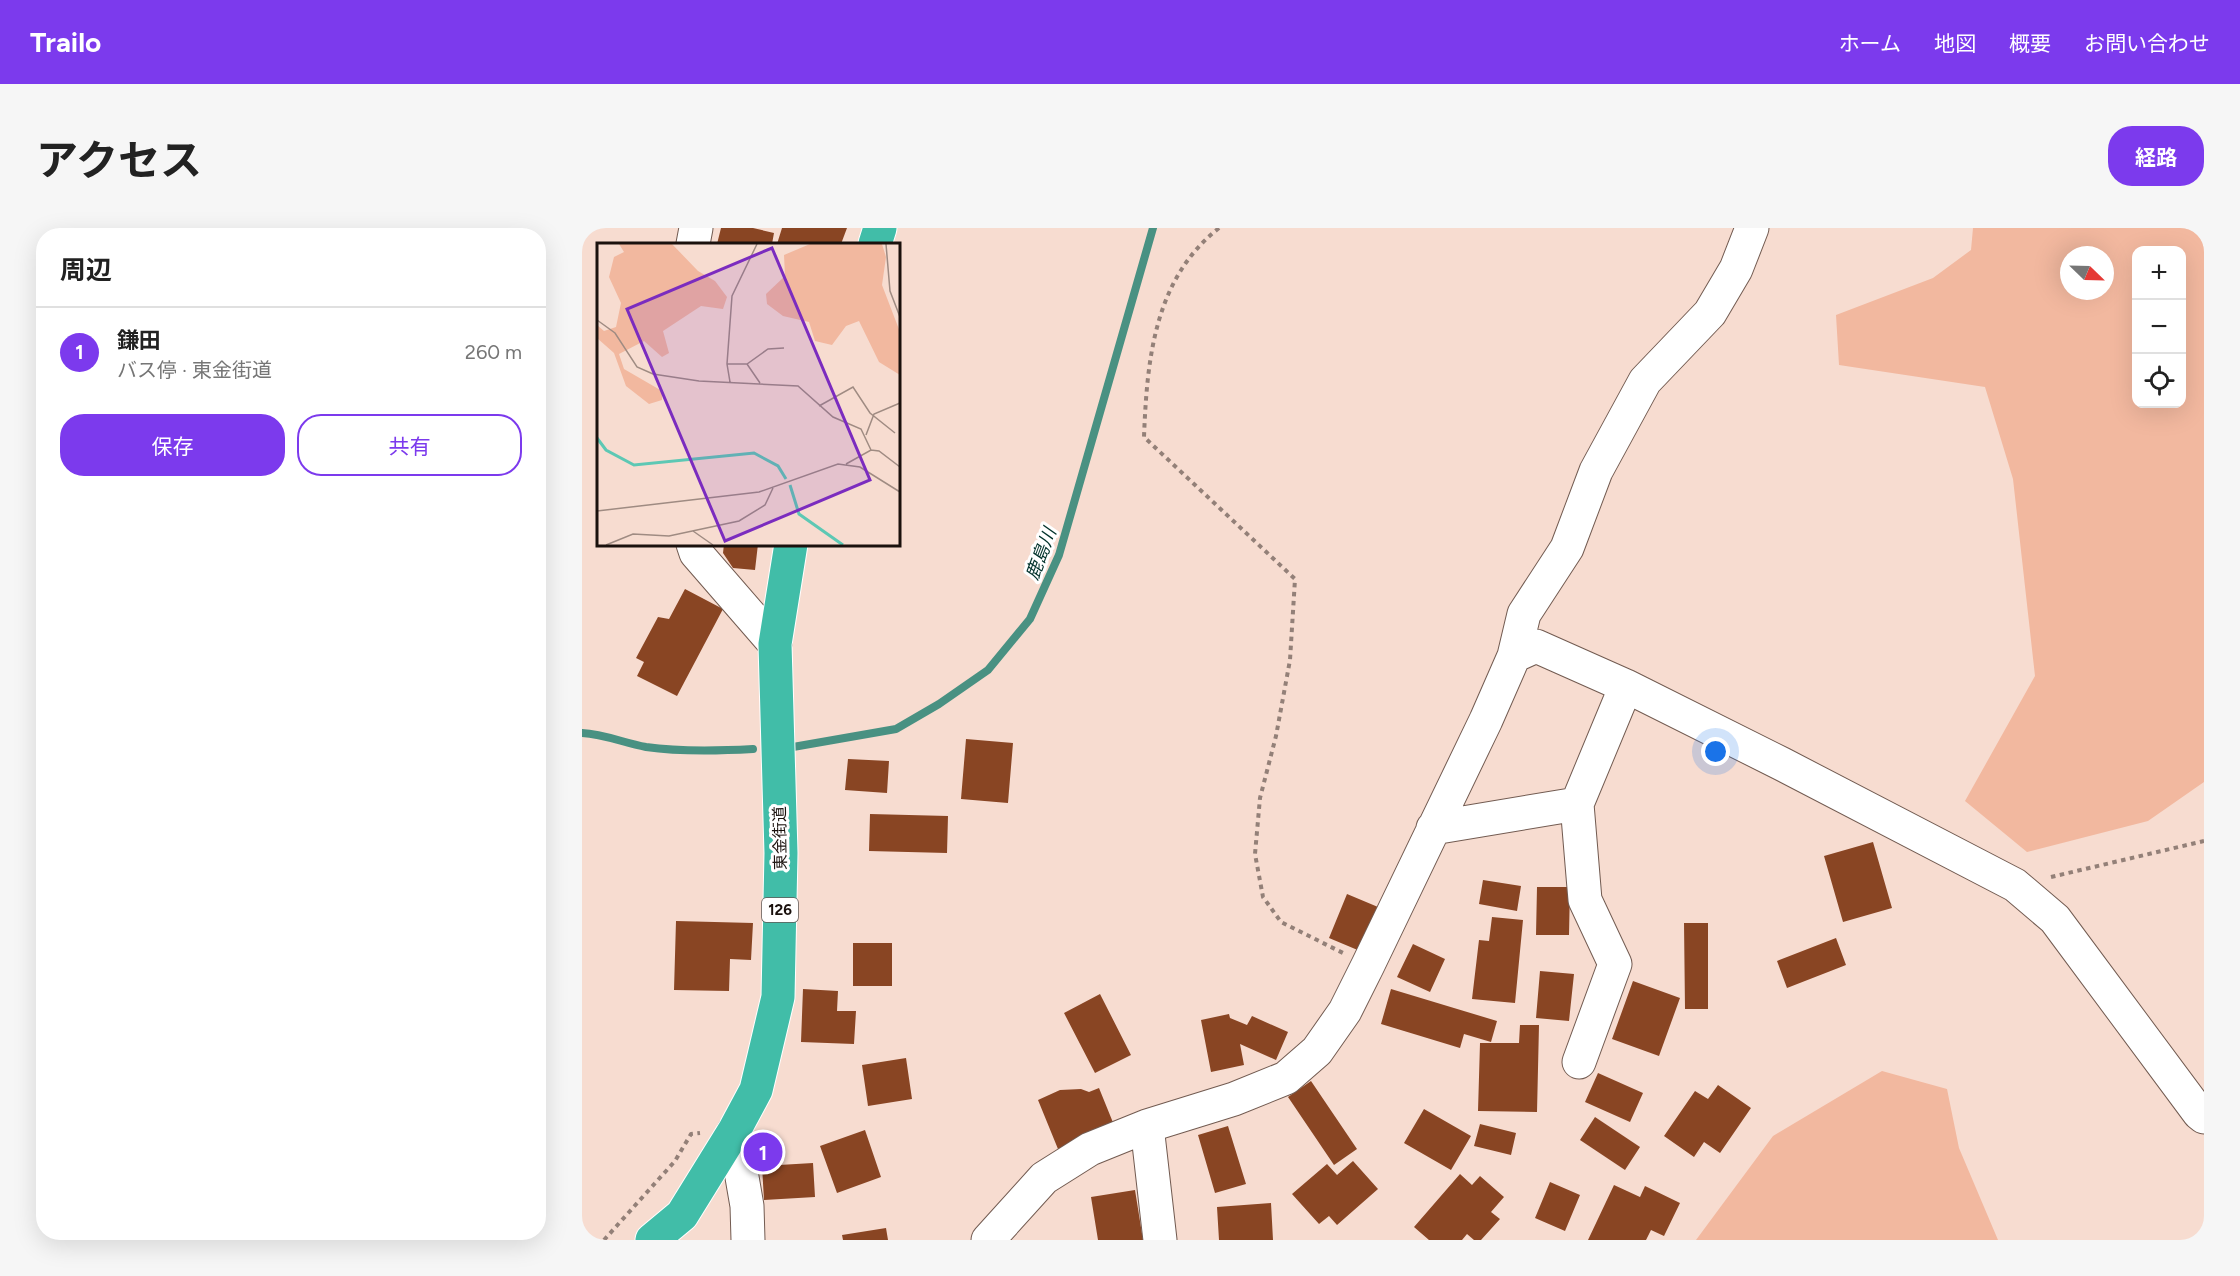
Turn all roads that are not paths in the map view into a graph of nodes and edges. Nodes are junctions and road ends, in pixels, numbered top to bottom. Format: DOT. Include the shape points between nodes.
graph roads {
  1 [pos="696,228"];
  2 [pos="880,228"];
  3 [pos="1752,228"];
  4 [pos="693,243"];
  5 [pos="875,243"];
  6 [pos="694,546"];
  7 [pos="791,546"];
  8 [pos="775,644"];
  9 [pos="1514,656"];
  10 [pos="1626,686"];
  11 [pos="1577,804"];
  12 [pos="1433,828"];
  13 [pos="1579,1062"];
  14 [pos="2204,1117"];
  15 [pos="1146,1126"];
  16 [pos="734,1131"];
  17 [pos="652,1240"];
  18 [pos="748,1240"];
  19 [pos="988,1240"];
  20 [pos="1160,1240"];
  1 -- 4 [label="street"];
  2 -- 5 [label="highway"];
  3 -- 9 [label="street" via="1736,269 1710,314 1645,381 1596,471 1567,548 1524,614"];
  6 -- 8 [label="street"];
  7 -- 8 [label="highway, 東金街道 / 126"];
  8 -- 16 [label="highway, 東金街道 / 126" via="781,853 778,997 756,1090"];
  9 -- 10 [label="street" via="1536,646"];
  9 -- 12 [label="street"];
  10 -- 11 [label="street"];
  10 -- 14 [label="street" via="2015,885 2055,919"];
  11 -- 12 [label="street"];
  11 -- 13 [label="street" via="1585,900 1615,964"];
  12 -- 15 [label="street" via="1345,1011 1317,1051 1286,1078"];
  15 -- 19 [label="street" via="1090,1149 1044,1178"];
  15 -- 20 [label="street"];
  16 -- 17 [label="highway, 東金街道 / 126" via="682,1215"];
  16 -- 18 [label="street" via="747,1206"];
}
